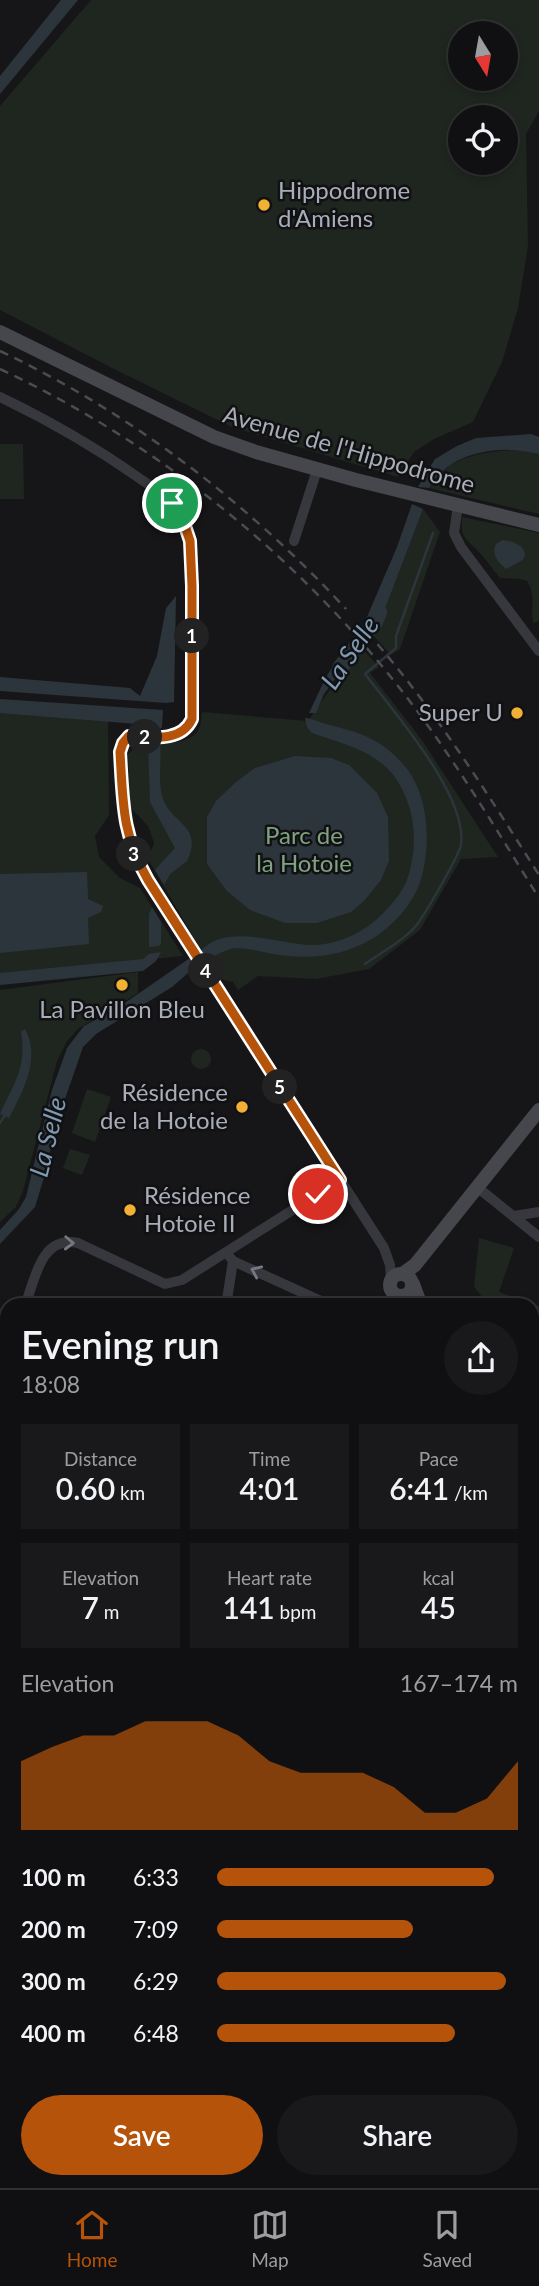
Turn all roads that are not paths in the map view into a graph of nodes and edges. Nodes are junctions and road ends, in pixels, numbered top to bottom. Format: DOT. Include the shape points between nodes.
graph roads {
  1 [pos="0,332"];
  2 [pos="0,397"];
  3 [pos="317,470"];
  4 [pos="457,505"];
  5 [pos="539,525"];
  6 [pos="294,541"];
  7 [pos="539,651"];
  8 [pos="539,1110"];
  9 [pos="340,1180"];
  10 [pos="477,1187"];
  11 [pos="539,1212"];
  12 [pos="514,1216"];
  13 [pos="539,1237"];
  14 [pos="230,1256"];
  15 [pos="402,1281"];
  16 [pos="28,1298"];
  17 [pos="227,1298"];
  18 [pos="316,1298"];
  19 [pos="414,1298"];
  1 -- 3 [label="main road, Avenue de l'Hippodrome" via="214,437"];
  2 -- 9 [label="street" via="128,470 165,497 183,520 190,541 192,719 186,730 163,737 129,736 123,743 123,810 129,844"];
  3 -- 4 [label="main road, Avenue de l'Hippodrome"];
  3 -- 6 [label="street"];
  4 -- 5 [label="main road, Avenue de l'Hippodrome"];
  4 -- 7 [label="street" via="457,540"];
  8 -- 10 [label="main road"];
  9 -- 14 [label="street"];
  9 -- 15 [label="street"];
  10 -- 12 [label="street"];
  10 -- 15 [label="main road"];
  11 -- 12 [label="street"];
  12 -- 13 [label="street"];
  16 -- 14 [label="street, one-way" via="43,1258 50,1248 65,1241 78,1242 164,1284 183,1280"];
  14 -- 17 [label="street"];
  18 -- 14 [label="street, one-way"];
  15 -- 19 [label="main road"];
}
